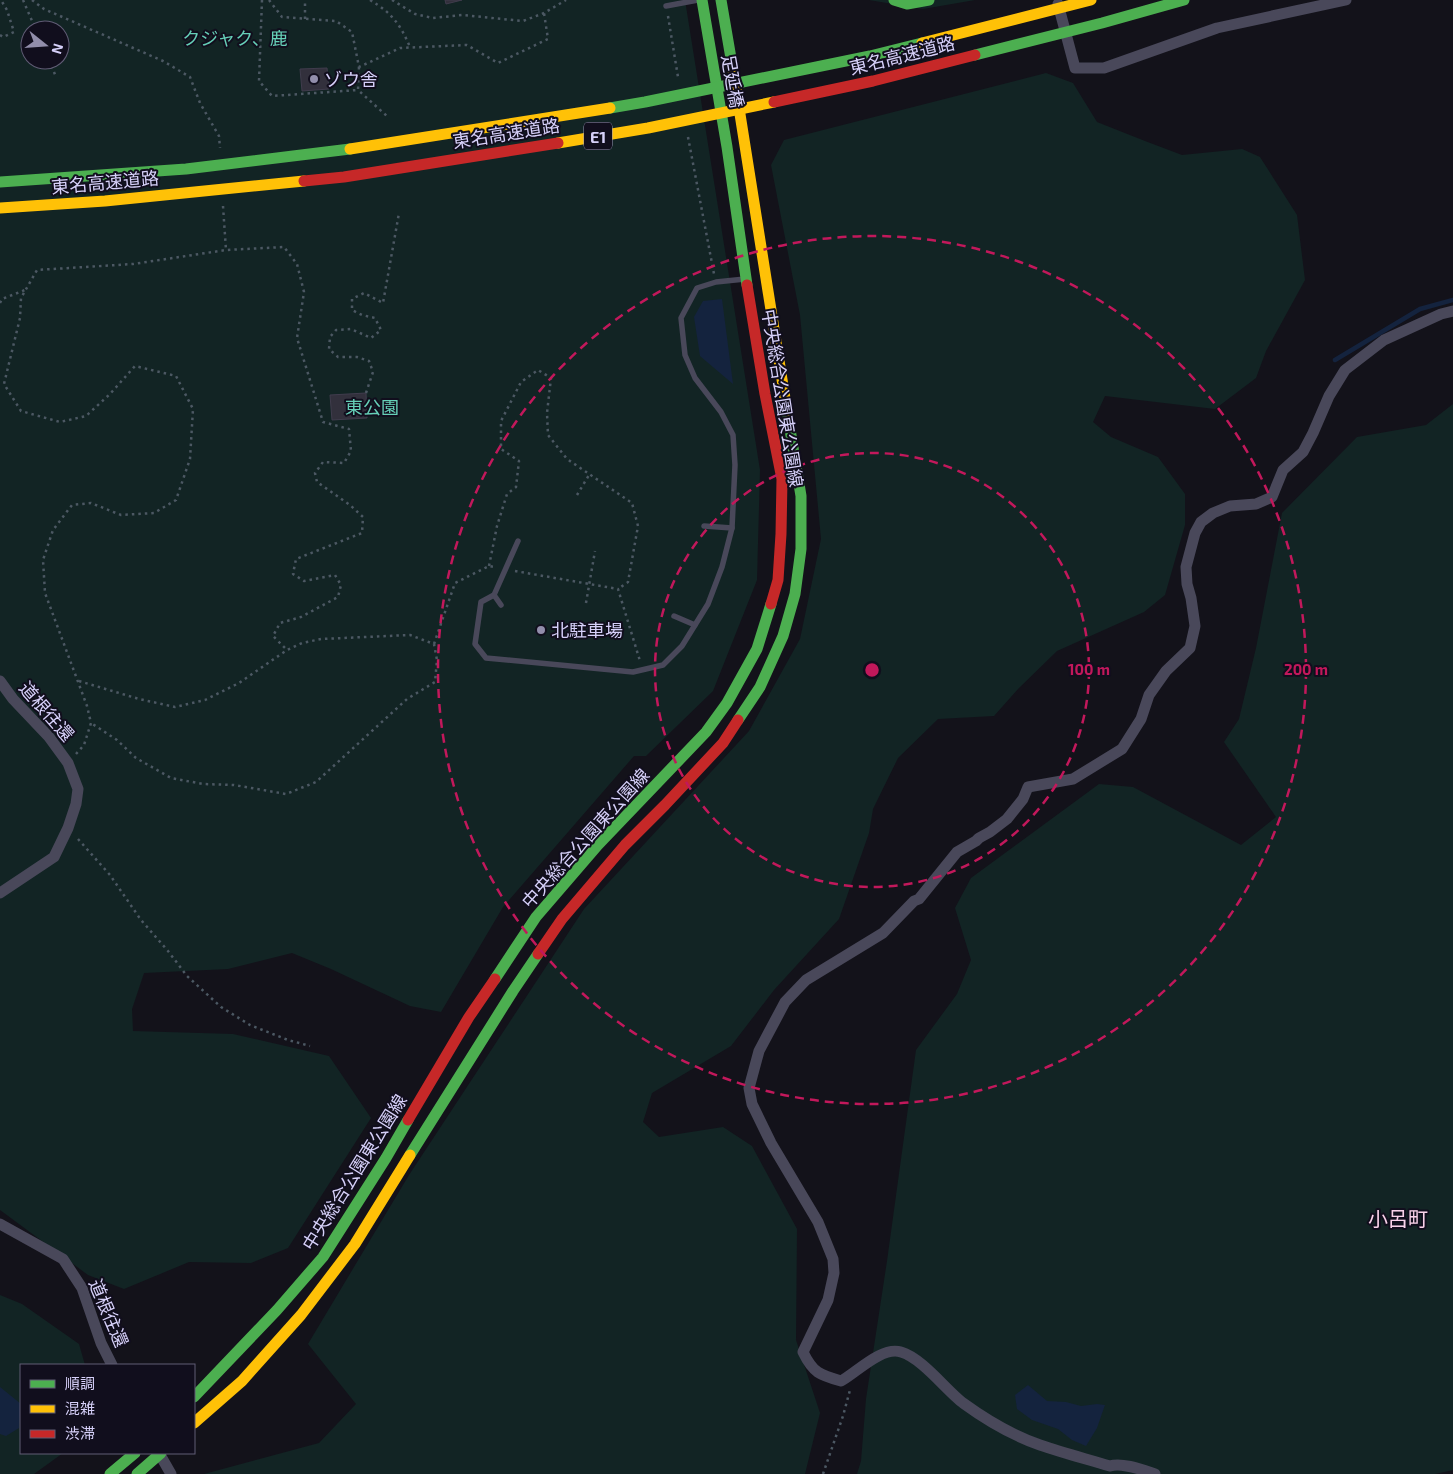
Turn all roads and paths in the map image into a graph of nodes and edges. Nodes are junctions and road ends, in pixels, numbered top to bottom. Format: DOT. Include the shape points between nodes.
graph roads {
  1 [pos="1,0"];
  2 [pos="23,0"];
  3 [pos="32,0"];
  4 [pos="262,0"];
  5 [pos="268,0"];
  6 [pos="306,0"];
  7 [pos="370,0"];
  8 [pos="392,0"];
  9 [pos="566,0"];
  10 [pos="700,0"];
  11 [pos="721,0"];
  12 [pos="894,0"];
  13 [pos="929,0"];
  14 [pos="1057,0"];
  15 [pos="1091,0"];
  16 [pos="1184,0"];
  17 [pos="1346,0"];
  18 [pos="666,6"];
  19 [pos="544,13"];
  20 [pos="305,19"];
  21 [pos="32,20"];
  22 [pos="0,35"];
  23 [pos="411,48"];
  24 [pos="673,52"];
  25 [pos="359,67"];
  26 [pos="53,70"];
  27 [pos="56,78"];
  28 [pos="358,90"];
  29 [pos="388,117"];
  30 [pos="219,136"];
  31 [pos="694,170"];
  32 [pos="0,182"];
  33 [pos="0,208"];
  34 [pos="399,213"];
  35 [pos="738,230"];
  36 [pos="766,275"];
  37 [pos="746,278"];
  38 [pos="716,282"];
  39 [pos="26,289"];
  40 [pos="0,303"];
  41 [pos="1453,311"];
  42 [pos="366,393"];
  43 [pos="589,475"];
  44 [pos="577,495"];
  45 [pos="704,526"];
  46 [pos="732,528"];
  47 [pos="518,541"];
  48 [pos="595,551"];
  49 [pos="488,566"];
  50 [pos="506,569"];
  51 [pos="589,584"];
  52 [pos="618,589"];
  53 [pos="494,595"];
  54 [pos="586,603"];
  55 [pos="501,605"];
  56 [pos="674,616"];
  57 [pos="695,625"];
  58 [pos="434,644"];
  59 [pos="286,650"];
  60 [pos="643,669"];
  61 [pos="0,681"];
  62 [pos="78,681"];
  63 [pos="90,723"];
  64 [pos="68,763"];
  65 [pos="68,828"];
  66 [pos="0,892"];
  67 [pos="310,1046"];
  68 [pos="0,1224"];
  69 [pos="112,1364"];
  70 [pos="854,1374"];
  71 [pos="195,1396"];
  72 [pos="195,1422"];
  73 [pos="134,1454"];
  74 [pos="159,1454"];
  75 [pos="161,1454"];
  76 [pos="110,1474"];
  77 [pos="137,1474"];
  78 [pos="171,1474"];
  79 [pos="822,1474"];
  80 [pos="1155,1474"];
  1 -- 22 [label="path" via="14,32 4,37"];
  2 -- 21 [label="path"];
  3 -- 30 [label="path" via="44,9 163,61 190,77"];
  4 -- 28 [label="path" via="259,81 272,96"];
  5 -- 20 [label="path" via="282,17"];
  6 -- 20 [label="path"];
  7 -- 23 [label="path" via="386,10"];
  8 -- 19 [label="path" via="416,14 433,18 462,15 523,22"];
  9 -- 19 [label="path"];
  10 -- 18 [label="lane"];
  10 -- 35 [label="main road, 足延橋" via="727,147"];
  11 -- 36 [label="main road, 足延橋"];
  12 -- 13 [label="main road" via="909,4"];
  14 -- 17 [label="street" via="1075,68 1104,68 1217,28"];
  15 -- 32 [label="main road, 東名高速道路 / E1" via="870,56 645,102 346,150 186,168"];
  16 -- 33 [label="main road, 東名高速道路 / E1" via="873,81 648,128 344,177"];
  18 -- 24 [label="path"];
  19 -- 23 [label="path" via="548,39 498,63 468,45"];
  20 -- 25 [label="path" via="336,21 352,32"];
  23 -- 25 [label="path" via="400,48"];
  25 -- 28 [label="path"];
  26 -- 27 [label="path"];
  28 -- 29 [label="path"];
  31 -- 38 [label="path"];
  34 -- 42 [label="path" via="383,302 364,293 352,299 352,310 375,318 381,330 371,338 351,330 336,330 330,337 330,349 338,357 369,361 373,372"];
  35 -- 37 [label="main road, 中央総合公園東公園線"];
  36 -- 37 [label="street"];
  36 -- 72 [label="main road, 足延橋" via="801,496 801,549 795,594 784,636 760,687 723,743 625,845 562,919 513,991 355,1244 301,1315 242,1381"];
  37 -- 38 [label="lane"];
  37 -- 71 [label="main road, 中央総合公園東公園線" via="782,479 778,580 757,649 706,732 598,844 536,917 469,1017 386,1158 323,1256 277,1310"];
  38 -- 46 [label="lane" via="697,288 681,318 685,355 691,370 733,435 736,464"];
  39 -- 40 [label="path" via="2,299"];
  39 -- 59 [label="path" via="37,270 133,264 226,250 284,247 297,264 304,292 297,338 323,422 349,429 351,451 344,462 323,462 315,473 317,482 363,517 362,533 296,559 293,574 304,581 335,575 341,585 338,596 301,618 280,623 273,636"];
  39 -- 62 [label="path" via="4,384 21,411 60,422 86,416 135,366 176,376 193,409 190,459 176,500 154,513 121,515 91,503 72,505 53,530 42,560 45,593"];
  41 -- 70 [label="street" via="1384,340 1346,370 1329,396 1303,452 1283,470 1272,496 1256,504 1230,506 1201,522 1186,567 1195,626 1190,648 1166,671 1122,749 1073,779 1028,787 1024,799 1007,819 957,852 919,899 883,933 806,980 785,1002 759,1051 750,1088 752,1104 771,1144 818,1222 833,1259 834,1273 828,1300 803,1352 808,1364 820,1375 841,1381"];
  43 -- 44 [label="path"];
  43 -- 49 [label="path" via="567,459 548,435 551,378 538,370 521,382 501,421 502,449 519,461 516,487 507,494"];
  43 -- 52 [label="path" via="632,504 638,526 628,582"];
  45 -- 46 [label="lane"];
  46 -- 57 [label="lane" via="708,604"];
  47 -- 50 [label="lane"];
  48 -- 51 [label="path"];
  49 -- 50 [label="path"];
  49 -- 58 [label="path" via="455,583"];
  50 -- 51 [label="path"];
  50 -- 53 [label="lane"];
  51 -- 52 [label="path"];
  51 -- 54 [label="path"];
  52 -- 60 [label="path"];
  53 -- 55 [label="lane"];
  53 -- 60 [label="lane" via="481,602 477,627 475,644 486,658 633,672"];
  56 -- 57 [label="lane"];
  57 -- 60 [label="lane" via="682,646 663,665"];
  58 -- 59 [label="path" via="410,635 320,639"];
  58 -- 63 [label="path" via="437,660 435,682 407,698 316,782 286,794 171,778 136,758 117,740"];
  59 -- 62 [label="path" via="239,683 205,700 175,707"];
  61 -- 64 [label="street, 道根往還"];
  62 -- 63 [label="path"];
  63 -- 64 [label="path" via="84,745"];
  64 -- 65 [label="street, 道根往還" via="78,789"];
  65 -- 66 [label="street" via="54,857"];
  65 -- 67 [label="path" via="110,874 141,920 187,976 221,1007 250,1025"];
  68 -- 69 [label="street, 道根往還" via="63,1259 82,1288"];
  70 -- 79 [label="path"];
  70 -- 80 [label="street" via="887,1352 901,1352 924,1367 962,1402 995,1424 1039,1444 1110,1466"];
  73 -- 76 [label="main road"];
  74 -- 77 [label="main road"];
  75 -- 78 [label="street"];
}
